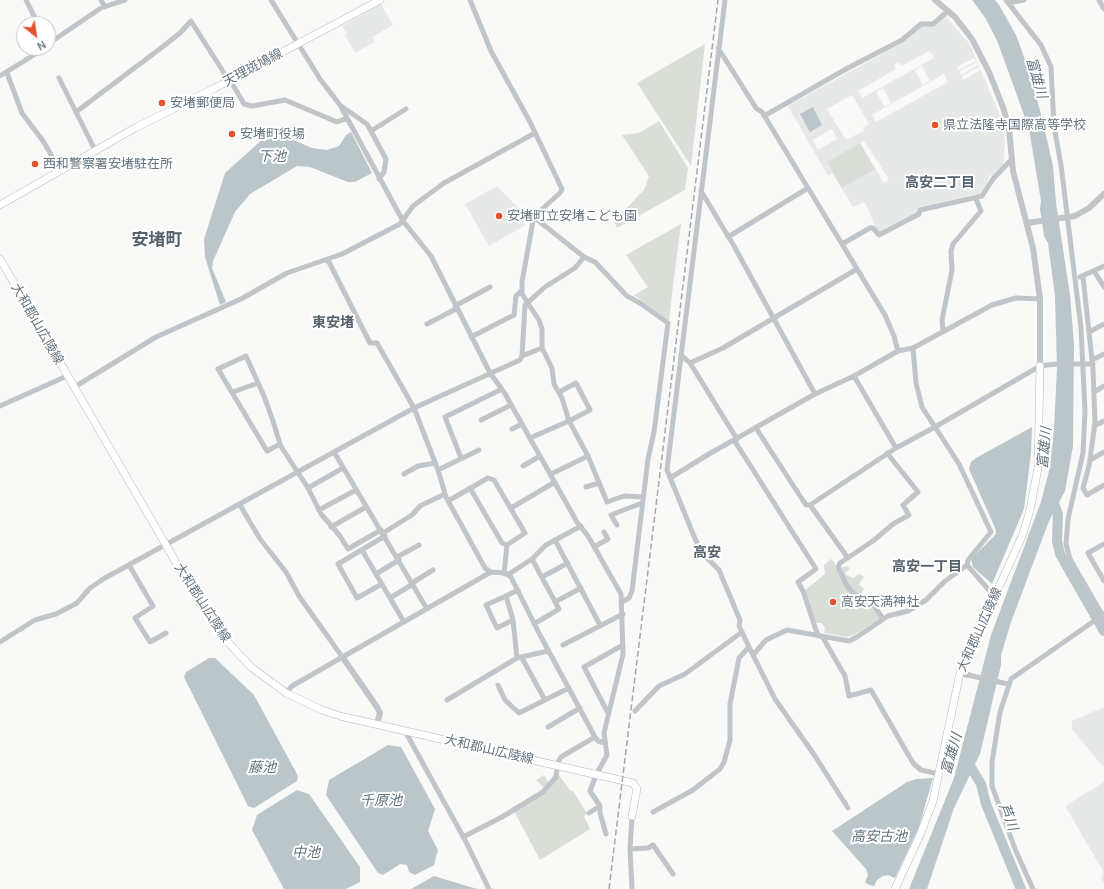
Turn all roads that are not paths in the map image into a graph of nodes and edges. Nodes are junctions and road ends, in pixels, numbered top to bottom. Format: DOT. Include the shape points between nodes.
graph roads {
  1 [pos="26,0"];
  2 [pos="101,0"];
  3 [pos="125,0"];
  4 [pos="271,0"];
  5 [pos="380,0"];
  6 [pos="470,0"];
  7 [pos="725,0"];
  8 [pos="935,0"];
  9 [pos="1024,0"];
  10 [pos="1099,0"];
  11 [pos="1007,2"];
  12 [pos="105,7"];
  13 [pos="1104,9"];
  14 [pos="948,11"];
  15 [pos="34,16"];
  16 [pos="56,38"];
  17 [pos="299,43"];
  18 [pos="718,48"];
  19 [pos="33,56"];
  20 [pos="6,73"];
  21 [pos="0,76"];
  22 [pos="59,78"];
  23 [pos="230,80"];
  24 [pos="340,105"];
  25 [pos="406,109"];
  26 [pos="76,112"];
  27 [pos="764,116"];
  28 [pos="347,118"];
  29 [pos="371,131"];
  30 [pos="535,133"];
  31 [pos="95,150"];
  32 [pos="1011,160"];
  33 [pos="60,170"];
  34 [pos="379,179"];
  35 [pos="808,188"];
  36 [pos="701,190"];
  37 [pos="1104,194"];
  38 [pos="976,199"];
  39 [pos="0,205"];
  40 [pos="535,218"];
  41 [pos="1067,218"];
  42 [pos="403,221"];
  43 [pos="1029,223"];
  44 [pos="728,237"];
  45 [pos="842,244"];
  46 [pos="584,257"];
  47 [pos="0,260"];
  48 [pos="328,260"];
  49 [pos="1104,266"];
  50 [pos="856,269"];
  51 [pos="1094,271"];
  52 [pos="1083,277"];
  53 [pos="1076,278"];
  54 [pos="490,287"];
  55 [pos="1104,287"];
  56 [pos="522,290"];
  57 [pos="1040,299"];
  58 [pos="528,304"];
  59 [pos="456,308"];
  60 [pos="773,319"];
  61 [pos="427,324"];
  62 [pos="1104,324"];
  63 [pos="943,331"];
  64 [pos="1089,332"];
  65 [pos="471,337"];
  66 [pos="542,348"];
  67 [pos="913,348"];
  68 [pos="898,351"];
  69 [pos="1104,354"];
  70 [pos="681,355"];
  71 [pos="522,356"];
  72 [pos="1093,362"];
  73 [pos="690,363"];
  74 [pos="1082,364"];
  75 [pos="1040,366"];
  76 [pos="490,373"];
  77 [pos="67,376"];
  78 [pos="854,376"];
  79 [pos="258,383"];
  80 [pos="1104,386"];
  81 [pos="73,388"];
  82 [pos="502,389"];
  83 [pos="233,392"];
  84 [pos="559,392"];
  85 [pos="1094,392"];
  86 [pos="815,394"];
  87 [pos="511,405"];
  88 [pos="0,406"];
  89 [pos="414,408"];
  90 [pos="481,420"];
  91 [pos="569,421"];
  92 [pos="1104,421"];
  93 [pos="522,424"];
  94 [pos="1094,426"];
  95 [pos="936,427"];
  96 [pos="756,428"];
  97 [pos="512,429"];
  98 [pos="530,438"];
  99 [pos="735,439"];
  100 [pos="280,444"];
  101 [pos="896,448"];
  102 [pos="479,450"];
  103 [pos="334,452"];
  104 [pos="1104,452"];
  105 [pos="887,453"];
  106 [pos="540,456"];
  107 [pos="588,456"];
  108 [pos="461,458"];
  109 [pos="1090,460"];
  110 [pos="435,463"];
  111 [pos="523,466"];
  112 [pos="343,468"];
  113 [pos="438,470"];
  114 [pos="297,472"];
  115 [pos="404,474"];
  116 [pos="551,474"];
  117 [pos="670,478"];
  118 [pos="555,482"];
  119 [pos="599,483"];
  120 [pos="1104,485"];
  121 [pos="586,487"];
  122 [pos="308,488"];
  123 [pos="470,488"];
  124 [pos="356,490"];
  125 [pos="445,494"];
  126 [pos="643,500"];
  127 [pos="448,501"];
  128 [pos="240,505"];
  129 [pos="810,505"];
  130 [pos="366,507"];
  131 [pos="511,508"];
  132 [pos="319,510"];
  133 [pos="617,525"];
  134 [pos="581,526"];
  135 [pos="331,527"];
  136 [pos="604,532"];
  137 [pos="383,533"];
  138 [pos="555,540"];
  139 [pos="1104,544"];
  140 [pos="419,545"];
  141 [pos="507,545"];
  142 [pos="166,546"];
  143 [pos="594,547"];
  144 [pos="362,550"];
  145 [pos="848,558"];
  146 [pos="398,559"];
  147 [pos="532,559"];
  148 [pos="568,563"];
  149 [pos="129,565"];
  150 [pos="967,565"];
  151 [pos="433,570"];
  152 [pos="491,572"];
  153 [pos="376,574"];
  154 [pos="506,574"];
  155 [pos="542,576"];
  156 [pos="1104,581"];
  157 [pos="412,583"];
  158 [pos="382,584"];
  159 [pos="581,588"];
  160 [pos="518,590"];
  161 [pos="506,596"];
  162 [pos="995,597"];
  163 [pos="390,598"];
  164 [pos="555,602"];
  165 [pos="622,602"];
  166 [pos="427,609"];
  167 [pos="623,614"];
  168 [pos="1103,616"];
  169 [pos="883,619"];
  170 [pos="513,620"];
  171 [pos="404,622"];
  172 [pos="534,624"];
  173 [pos="600,625"];
  174 [pos="742,632"];
  175 [pos="166,633"];
  176 [pos="821,636"];
  177 [pos="0,642"];
  178 [pos="563,645"];
  179 [pos="623,645"];
  180 [pos="749,647"];
  181 [pos="548,651"];
  182 [pos="753,655"];
  183 [pos="342,658"];
  184 [pos="519,658"];
  185 [pos="960,674"];
  186 [pos="968,675"];
  187 [pos="1008,684"];
  188 [pos="498,685"];
  189 [pos="568,688"];
  190 [pos="286,693"];
  191 [pos="447,700"];
  192 [pos="544,700"];
  193 [pos="580,708"];
  194 [pos="635,711"];
  195 [pos="608,713"];
  196 [pos="377,724"];
  197 [pos="548,728"];
  198 [pos="405,731"];
  199 [pos="595,737"];
  200 [pos="604,743"];
  201 [pos="558,766"];
  202 [pos="939,774"];
  203 [pos="596,775"];
  204 [pos="600,806"];
  205 [pos="848,808"];
  206 [pos="653,812"];
  207 [pos="589,813"];
  208 [pos="632,816"];
  209 [pos="606,834"];
  210 [pos="463,837"];
  211 [pos="630,849"];
  212 [pos="673,874"];
  213 [pos="489,889"];
  214 [pos="632,889"];
  215 [pos="895,889"];
  216 [pos="1033,889"];
  1 -- 15 [label="street"];
  2 -- 12 [label="street"];
  3 -- 12 [label="street"];
  4 -- 17 [label="street"];
  5 -- 17 [label="main road, 天理斑鳩線"];
  6 -- 30 [label="street" via="490,51"];
  7 -- 18 [label="street"];
  8 -- 14 [label="street"];
  9 -- 11 [label="street"];
  10 -- 13 [label="street"];
  11 -- 41 [label="street" via="1041,45 1051,67 1054,126"];
  12 -- 16 [label="street"];
  14 -- 27 [label="street" via="933,24 921,24 902,40"];
  14 -- 32 [label="street" via="972,39 989,72 1009,128"];
  17 -- 23 [label="main road, 天理斑鳩線"];
  17 -- 24 [label="street" via="320,79"];
  18 -- 27 [label="street" via="756,108"];
  18 -- 36 [label="street"];
  19 -- 20 [label="street"];
  20 -- 21 [label="street"];
  20 -- 33 [label="street" via="22,113"];
  22 -- 26 [label="street"];
  23 -- 26 [label="street" via="191,21 175,37"];
  23 -- 28 [label="street" via="244,104 252,106 285,100 337,122"];
  23 -- 31 [label="main road, 天理斑鳩線"];
  24 -- 28 [label="street"];
  24 -- 29 [label="street" via="367,124"];
  25 -- 29 [label="street"];
  26 -- 31 [label="street"];
  27 -- 35 [label="street"];
  28 -- 34 [label="street"];
  29 -- 34 [label="street" via="386,158 384,172"];
  30 -- 40 [label="street" via="562,189"];
  30 -- 42 [label="street" via="444,183 413,206"];
  31 -- 33 [label="main road, 天理斑鳩線"];
  32 -- 38 [label="street" via="982,196"];
  32 -- 43 [label="street"];
  33 -- 39 [label="main road, 天理斑鳩線"];
  34 -- 42 [label="street"];
  35 -- 44 [label="street"];
  35 -- 45 [label="street"];
  36 -- 44 [label="street"];
  36 -- 70 [label="street"];
  37 -- 41 [label="street" via="1089,208"];
  38 -- 45 [label="street" via="920,210 919,214 879,235 870,228"];
  38 -- 63 [label="street" via="980,211 953,244 951,251 952,270 942,320"];
  40 -- 46 [label="street"];
  40 -- 56 [label="street"];
  41 -- 43 [label="street"];
  41 -- 53 [label="street"];
  42 -- 48 [label="street"];
  42 -- 59 [label="street" via="431,256"];
  43 -- 57 [label="street"];
  44 -- 60 [label="street"];
  45 -- 50 [label="street"];
  46 -- 58 [label="street" via="575,268 545,286"];
  46 -- 126 [label="street" via="599,265 627,296 668,323"];
  47 -- 77 [label="main road, 大和郡山広陵線"];
  48 -- 81 [label="street" via="287,273 241,299 156,337"];
  48 -- 89 [label="street" via="370,343 377,343"];
  49 -- 51 [label="street"];
  50 -- 60 [label="street"];
  50 -- 68 [label="street" via="885,315"];
  51 -- 52 [label="street"];
  51 -- 55 [label="street"];
  52 -- 53 [label="street"];
  52 -- 64 [label="street"];
  53 -- 74 [label="street"];
  54 -- 59 [label="street"];
  56 -- 58 [label="street"];
  56 -- 65 [label="street" via="516,296 514,315"];
  57 -- 63 [label="street" via="1016,298 992,305"];
  57 -- 75 [label="street"];
  58 -- 66 [label="street" via="542,329"];
  58 -- 71 [label="street"];
  59 -- 61 [label="street"];
  59 -- 65 [label="street"];
  60 -- 73 [label="street" via="706,358"];
  60 -- 86 [label="street"];
  62 -- 64 [label="street"];
  63 -- 67 [label="street"];
  64 -- 72 [label="street"];
  65 -- 76 [label="street"];
  66 -- 71 [label="street"];
  66 -- 84 [label="street" via="552,368 554,384"];
  67 -- 68 [label="street"];
  67 -- 95 [label="street" via="916,383 922,407"];
  68 -- 78 [label="street"];
  69 -- 72 [label="street"];
  70 -- 73 [label="street"];
  70 -- 117 [label="street" via="667,470"];
  71 -- 76 [label="street" via="520,360"];
  72 -- 74 [label="street"];
  72 -- 85 [label="street"];
  73 -- 99 [label="street"];
  74 -- 75 [label="street"];
  74 -- 168 [label="street" via="1084,444 1068,519 1066,544 1070,559"];
  75 -- 95 [label="street"];
  75 -- 162 [label="main road, 大和郡山広陵線" via="1036,486 1023,534"];
  76 -- 82 [label="street"];
  76 -- 89 [label="street"];
  77 -- 81 [label="main road, 大和郡山広陵線"];
  77 -- 88 [label="street"];
  78 -- 86 [label="street"];
  78 -- 101 [label="street"];
  79 -- 83 [label="street"];
  79 -- 83 [label="street" via="246,356 218,368"];
  79 -- 100 [label="street"];
  80 -- 85 [label="street"];
  81 -- 142 [label="main road, 大和郡山広陵線"];
  82 -- 87 [label="street"];
  82 -- 108 [label="street" via="445,417"];
  83 -- 100 [label="street" via="267,451"];
  84 -- 91 [label="street"];
  84 -- 91 [label="street" via="576,383 590,410"];
  85 -- 94 [label="street"];
  86 -- 96 [label="street"];
  87 -- 90 [label="street"];
  87 -- 93 [label="street"];
  89 -- 103 [label="street"];
  89 -- 110 [label="street"];
  91 -- 98 [label="street"];
  91 -- 107 [label="street"];
  92 -- 94 [label="street"];
  93 -- 97 [label="street"];
  93 -- 98 [label="street"];
  94 -- 109 [label="street"];
  95 -- 101 [label="street"];
  95 -- 150 [label="street" via="959,464 991,532 968,560"];
  96 -- 99 [label="street"];
  96 -- 129 [label="street" via="802,500 806,505"];
  98 -- 106 [label="street"];
  99 -- 117 [label="street"];
  99 -- 176 [label="street" via="816,569 798,582 816,630"];
  100 -- 114 [label="street"];
  101 -- 105 [label="street"];
  102 -- 108 [label="street"];
  103 -- 112 [label="street"];
  103 -- 114 [label="street"];
  104 -- 109 [label="street"];
  105 -- 129 [label="street"];
  105 -- 145 [label="street" via="918,492 903,505 909,516 893,524"];
  106 -- 111 [label="street"];
  106 -- 116 [label="street"];
  107 -- 116 [label="street"];
  107 -- 119 [label="street"];
  108 -- 113 [label="street"];
  109 -- 120 [label="street" via="1083,488 1087,495"];
  110 -- 113 [label="street"];
  110 -- 115 [label="street" via="418,466"];
  112 -- 122 [label="street"];
  112 -- 124 [label="street"];
  113 -- 125 [label="street"];
  114 -- 122 [label="street"];
  114 -- 128 [label="street"];
  116 -- 118 [label="street"];
  117 -- 174 [label="street" via="696,541 703,554 719,570 740,620"];
  118 -- 131 [label="street"];
  118 -- 134 [label="street"];
  119 -- 121 [label="street"];
  119 -- 126 [label="street" via="607,502 624,496"];
  122 -- 132 [label="street"];
  123 -- 127 [label="street"];
  123 -- 131 [label="street" via="488,478 494,480"];
  123 -- 141 [label="street" via="502,544"];
  124 -- 130 [label="street"];
  124 -- 132 [label="street"];
  125 -- 127 [label="street"];
  125 -- 137 [label="street" via="420,506 412,515"];
  126 -- 133 [label="street" via="611,515"];
  126 -- 165 [label="street" via="632,591 629,598"];
  127 -- 152 [label="street" via="485,568"];
  128 -- 142 [label="street"];
  128 -- 183 [label="street"];
  129 -- 145 [label="street"];
  130 -- 135 [label="street"];
  130 -- 137 [label="street"];
  131 -- 141 [label="street" via="526,533"];
  132 -- 135 [label="street"];
  134 -- 138 [label="street"];
  134 -- 143 [label="street"];
  135 -- 137 [label="street" via="348,549"];
  136 -- 143 [label="street" via="608,539"];
  137 -- 144 [label="street"];
  137 -- 146 [label="street"];
  138 -- 147 [label="street"];
  138 -- 148 [label="street"];
  139 -- 156 [label="street" via="1088,553"];
  140 -- 146 [label="street"];
  141 -- 154 [label="street"];
  142 -- 149 [label="street"];
  142 -- 190 [label="main road, 大和郡山広陵線" via="214,626 226,641 251,667"];
  143 -- 165 [label="street" via="618,588"];
  144 -- 153 [label="street"];
  144 -- 158 [label="street" via="338,564 357,598"];
  145 -- 169 [label="street" via="838,566 840,573 856,596 869,598"];
  146 -- 153 [label="street"];
  146 -- 157 [label="street"];
  147 -- 154 [label="street"];
  147 -- 155 [label="street"];
  148 -- 155 [label="street"];
  148 -- 159 [label="street"];
  149 -- 175 [label="street" via="153,606 135,618 151,644"];
  149 -- 177 [label="street" via="95,584 77,602 56,614 35,620"];
  150 -- 162 [label="street"];
  150 -- 169 [label="street" via="919,605"];
  151 -- 157 [label="street"];
  152 -- 154 [label="street"];
  152 -- 166 [label="street"];
  153 -- 158 [label="street"];
  154 -- 160 [label="street"];
  155 -- 164 [label="street"];
  157 -- 163 [label="street"];
  157 -- 166 [label="street"];
  158 -- 163 [label="street"];
  159 -- 164 [label="street"];
  159 -- 173 [label="street"];
  160 -- 161 [label="street"];
  160 -- 172 [label="street"];
  161 -- 170 [label="street"];
  161 -- 170 [label="street" via="486,605 497,628"];
  162 -- 185 [label="main road, 大和郡山広陵線"];
  163 -- 171 [label="street"];
  164 -- 172 [label="street" via="559,609"];
  165 -- 167 [label="street"];
  166 -- 171 [label="street"];
  167 -- 173 [label="street"];
  167 -- 179 [label="street"];
  168 -- 187 [label="street" via="1014,676"];
  169 -- 176 [label="street" via="849,641"];
  170 -- 184 [label="street"];
  171 -- 183 [label="street"];
  172 -- 181 [label="street"];
  173 -- 178 [label="street"];
  174 -- 180 [label="street"];
  174 -- 194 [label="street" via="685,674 659,686"];
  176 -- 182 [label="street" via="787,630 766,640"];
  176 -- 202 [label="street" via="845,676 849,696 871,690 913,763 921,770"];
  179 -- 195 [label="street"];
  179 -- 195 [label="street" via="584,667"];
  180 -- 182 [label="street"];
  180 -- 206 [label="street" via="739,658 730,704 730,740 720,770 693,790"];
  181 -- 184 [label="street"];
  181 -- 189 [label="street"];
  182 -- 205 [label="street" via="774,699"];
  183 -- 190 [label="street" via="292,686"];
  183 -- 196 [label="street" via="377,707 380,713"];
  184 -- 191 [label="street"];
  184 -- 192 [label="street"];
  185 -- 186 [label="street"];
  185 -- 202 [label="main road, 大和郡山広陵線"];
  186 -- 187 [label="street"];
  187 -- 216 [label="street" via="1000,712 992,762 992,780 996,799"];
  188 -- 192 [label="street" via="505,700 519,713"];
  189 -- 192 [label="street"];
  189 -- 193 [label="street"];
  190 -- 196 [label="main road, 大和郡山広陵線" via="322,710"];
  193 -- 197 [label="street"];
  193 -- 199 [label="street"];
  195 -- 200 [label="street"];
  196 -- 198 [label="main road, 大和郡山広陵線"];
  198 -- 201 [label="main road, 大和郡山広陵線"];
  198 -- 210 [label="street"];
  199 -- 200 [label="street"];
  199 -- 201 [label="street" via="561,757"];
  200 -- 203 [label="street" via="607,755"];
  201 -- 203 [label="main road, 大和郡山広陵線"];
  201 -- 210 [label="street" via="556,777 544,792"];
  202 -- 215 [label="main road, 大和郡山広陵線" via="933,801 920,835"];
  203 -- 204 [label="street" via="590,791"];
  203 -- 208 [label="main road, 大和郡山広陵線" via="635,785 637,789"];
  204 -- 207 [label="street"];
  204 -- 209 [label="street"];
  208 -- 211 [label="street"];
  210 -- 213 [label="street"];
  211 -- 212 [label="street" via="648,848 653,845"];
  211 -- 214 [label="street"];
}
